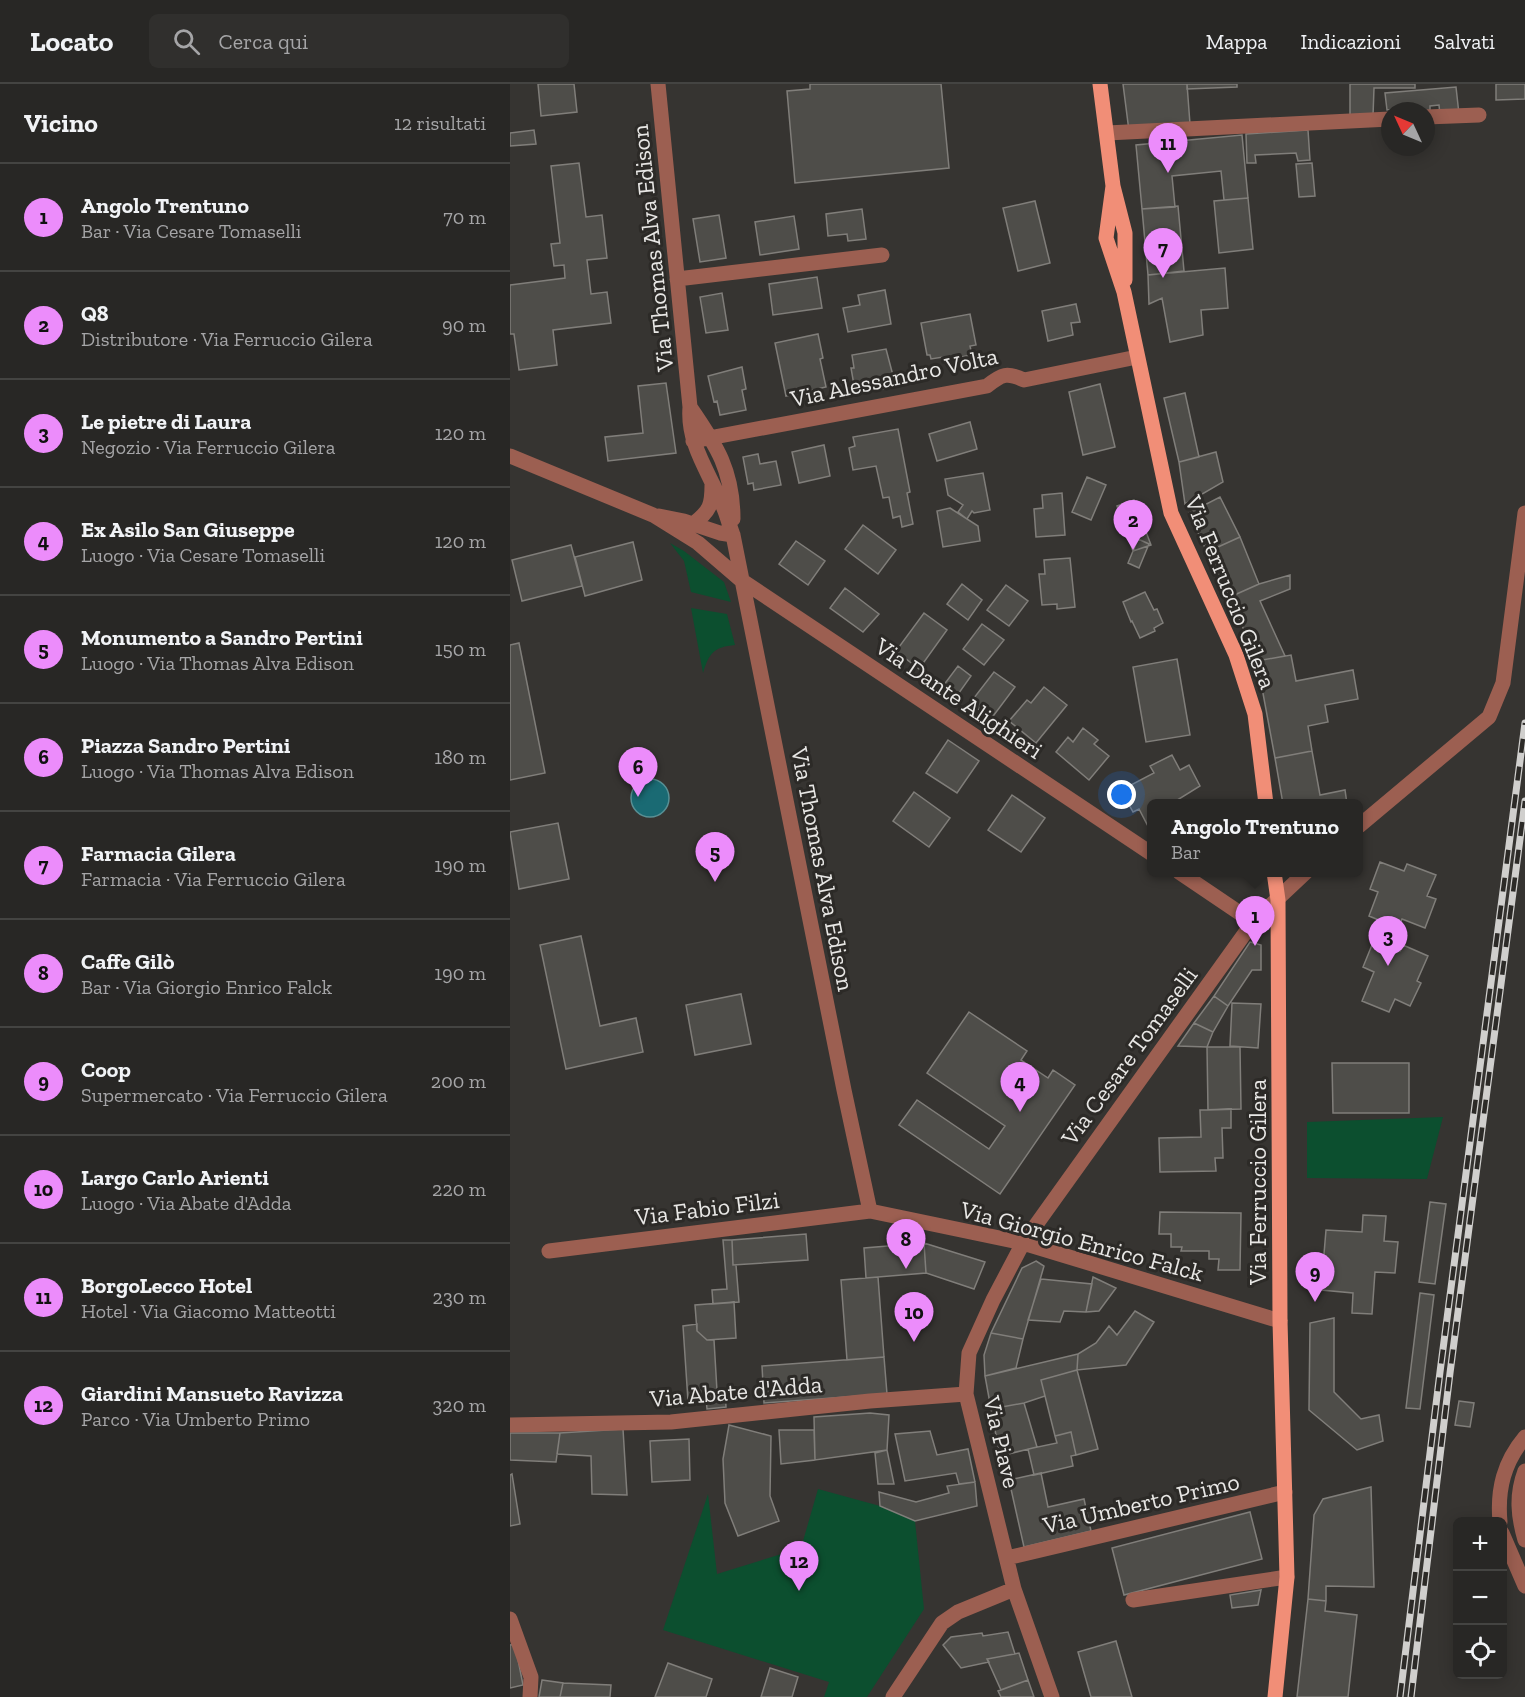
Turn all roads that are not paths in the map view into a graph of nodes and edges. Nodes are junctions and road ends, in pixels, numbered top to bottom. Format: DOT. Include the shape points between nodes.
graph roads {
  1 [pos="658,84"];
  2 [pos="1100,86"];
  3 [pos="1479,115"];
  4 [pos="1435,117"];
  5 [pos="1381,119"];
  6 [pos="1107,133"];
  7 [pos="882,255"];
  8 [pos="677,279"];
  9 [pos="1137,357"];
  10 [pos="690,407"];
  11 [pos="710,437"];
  12 [pos="693,441"];
  13 [pos="510,456"];
  14 [pos="712,484"];
  15 [pos="1525,513"];
  16 [pos="653,516"];
  17 [pos="693,524"];
  18 [pos="733,536"];
  19 [pos="741,580"];
  20 [pos="1265,799"];
  21 [pos="1363,823"];
  22 [pos="1147,851"];
  23 [pos="1185,877"];
  24 [pos="1275,877"];
  25 [pos="1302,877"];
  26 [pos="1278,900"];
  27 [pos="1253,922"];
  28 [pos="870,1211"];
  29 [pos="1023,1243"];
  30 [pos="549,1251"];
  31 [pos="1280,1321"];
  32 [pos="966,1394"];
  33 [pos="510,1425"];
  34 [pos="1525,1437"];
  35 [pos="1525,1471"];
  36 [pos="1285,1492"];
  37 [pos="1500,1517"];
  38 [pos="1525,1540"];
  39 [pos="1507,1543"];
  40 [pos="1007,1558"];
  41 [pos="1287,1577"];
  42 [pos="1525,1586"];
  43 [pos="1014,1589"];
  44 [pos="1133,1600"];
  45 [pos="510,1619"];
  46 [pos="530,1697"];
  47 [pos="893,1697"];
  48 [pos="1052,1697"];
  49 [pos="1275,1697"];
  1 -- 8 [label="street, Via Thomas Alva Edison"];
  2 -- 6 [label="main road, Via Ferruccio Gilera"];
  3 -- 4 [label="street"];
  5 -- 6 [label="street"];
  6 -- 9 [label="main road, Via Ferruccio Gilera" via="1113,186 1106,238 1124,292"];
  7 -- 8 [label="street"];
  8 -- 10 [label="street, Via Thomas Alva Edison"];
  9 -- 11 [label="street, Via Alessandro Volta" via="1024,380 1012,374 998,376 987,386"];
  9 -- 20 [label="main road, Via Ferruccio Gilera" via="1171,513 1236,655 1255,714"];
  10 -- 11 [label="street, Via Thomas Alva Edison"];
  10 -- 12 [label="street, Via Thomas Alva Edison"];
  11 -- 12 [label="street, Via Alessandro Volta"];
  11 -- 18 [label="street, Via Thomas Alva Edison" via="733,494"];
  12 -- 14 [label="street, Via Thomas Alva Edison"];
  13 -- 16 [label="street"];
  14 -- 17 [label="street" via="712,502 706,514"];
  14 -- 18 [label="street, Via Thomas Alva Edison"];
  15 -- 21 [label="street" via="1503,683 1489,717"];
  16 -- 17 [label="street"];
  16 -- 19 [label="street, Via Dante Alighieri" via="698,543"];
  17 -- 18 [label="street"];
  18 -- 19 [label="street, Via Thomas Alva Edison"];
  19 -- 22 [label="street, Via Dante Alighieri"];
  19 -- 28 [label="street, Via Thomas Alva Edison"];
  23 -- 27 [label="street"];
  24 -- 26 [label="main road, Via Ferruccio Gilera"];
  25 -- 26 [label="street, Via Cesare Tomaselli"];
  26 -- 27 [label="street, Via Cesare Tomaselli"];
  26 -- 31 [label="main road, Via Ferruccio Gilera"];
  27 -- 29 [label="street, Via Cesare Tomaselli"];
  28 -- 29 [label="street, Via Giorgio Enrico Falck"];
  28 -- 30 [label="street, Via Fabio Filzi"];
  29 -- 31 [label="street, Via Giorgio Enrico Falck"];
  29 -- 32 [label="street, Via Piave" via="969,1353"];
  31 -- 36 [label="main road, Via Ferruccio Gilera"];
  32 -- 33 [label="street, Via Abate d'Adda" via="671,1422"];
  32 -- 40 [label="street, Via Piave"];
  34 -- 37 [label="street" via="1510,1459 1501,1483"];
  35 -- 38 [label="street" via="1518,1506"];
  36 -- 40 [label="street, Via Umberto Primo"];
  36 -- 41 [label="main road, Via Ferruccio Gilera"];
  39 -- 42 [label="street"];
  40 -- 43 [label="street, Via Piave"];
  41 -- 44 [label="street"];
  41 -- 49 [label="main road, Via Ferruccio Gilera"];
  43 -- 47 [label="street" via="958,1611 942,1623"];
  43 -- 48 [label="street, Via Piave"];
  45 -- 46 [label="street" via="531,1677"];
}
